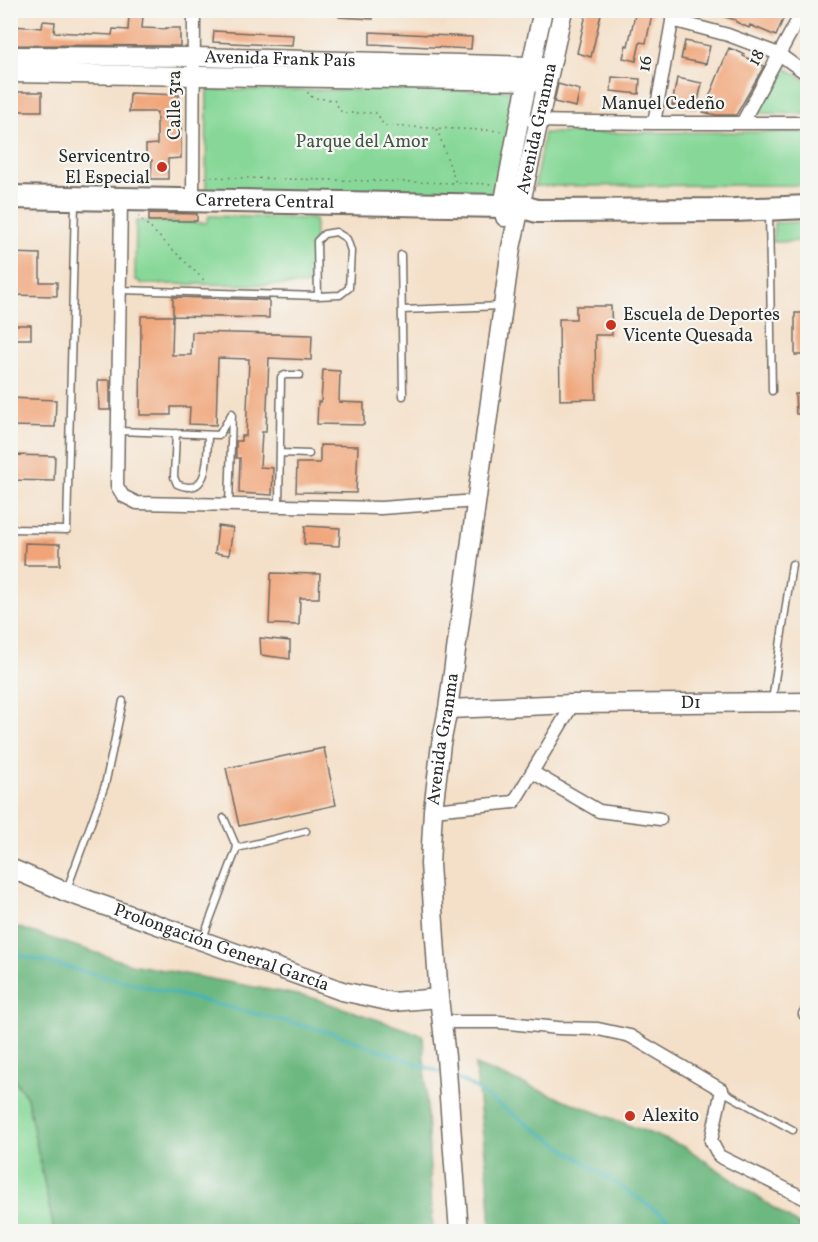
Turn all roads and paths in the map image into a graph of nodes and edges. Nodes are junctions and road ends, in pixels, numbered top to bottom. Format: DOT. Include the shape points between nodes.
graph roads {
  1 [pos="194,10"];
  2 [pos="543,10"];
  3 [pos="563,10"];
  4 [pos="803,10"];
  5 [pos="673,15"];
  6 [pos="779,54"];
  7 [pos="10,56"];
  8 [pos="194,57"];
  9 [pos="10,73"];
  10 [pos="529,74"];
  11 [pos="807,75"];
  12 [pos="549,76"];
  13 [pos="194,77"];
  14 [pos="307,77"];
  15 [pos="539,121"];
  16 [pos="654,123"];
  17 [pos="742,123"];
  18 [pos="807,123"];
  19 [pos="518,126"];
  20 [pos="437,128"];
  21 [pos="193,177"];
  22 [pos="456,183"];
  23 [pos="807,195"];
  24 [pos="10,197"];
  25 [pos="75,198"];
  26 [pos="510,199"];
  27 [pos="121,200"];
  28 [pos="193,200"];
  29 [pos="807,207"];
  30 [pos="769,208"];
  31 [pos="401,255"];
  32 [pos="121,290"];
  33 [pos="217,292"];
  34 [pos="318,296"];
  35 [pos="503,306"];
  36 [pos="402,310"];
  37 [pos="300,375"];
  38 [pos="772,391"];
  39 [pos="403,396"];
  40 [pos="119,431"];
  41 [pos="176,434"];
  42 [pos="208,435"];
  43 [pos="280,453"];
  44 [pos="309,454"];
  45 [pos="477,501"];
  46 [pos="229,505"];
  47 [pos="279,506"];
  48 [pos="10,529"];
  49 [pos="792,564"];
  50 [pos="123,701"];
  51 [pos="772,702"];
  52 [pos="807,702"];
  53 [pos="573,704"];
  54 [pos="447,709"];
  55 [pos="532,772"];
  56 [pos="433,810"];
  57 [pos="224,819"];
  58 [pos="660,819"];
  59 [pos="306,831"];
  60 [pos="237,848"];
  61 [pos="10,868"];
  62 [pos="66,892"];
  63 [pos="202,941"];
  64 [pos="439,998"];
  65 [pos="443,1022"];
  66 [pos="722,1090"];
  67 [pos="792,1130"];
  68 [pos="807,1200"];
  69 [pos="459,1232"];
  1 -- 8 [label="street, Calle 3ra"];
  2 -- 10 [label="main road, Avenida Granma"];
  3 -- 12 [label="main road, Avenida Granma"];
  4 -- 6 [label="street, 18"];
  5 -- 6 [label="street"];
  5 -- 16 [label="street, 16"];
  6 -- 11 [label="street"];
  6 -- 17 [label="street, 18"];
  7 -- 8 [label="main road, Avenida Frank País"];
  8 -- 10 [label="main road, Avenida Frank País"];
  8 -- 13 [label="street, Calle 3ra"];
  9 -- 13 [label="main road, Avenida Frank País"];
  10 -- 12 [label="main road, Avenida Frank País"];
  10 -- 14 [label="main road, Avenida Frank País"];
  10 -- 19 [label="main road, Avenida Granma"];
  12 -- 15 [label="main road, Avenida Granma"];
  13 -- 14 [label="main road, Avenida Frank País"];
  13 -- 21 [label="street, Calle 3ra"];
  14 -- 20 [label="path" via="308,95 334,100 342,113 378,113 384,126"];
  15 -- 16 [label="street, Manuel Cedeño"];
  15 -- 19 [label="street, Manuel Cedeño"];
  15 -- 26 [label="main road, Avenida Granma"];
  16 -- 17 [label="street, Manuel Cedeño"];
  17 -- 18 [label="street, Manuel Cedeño"];
  19 -- 20 [label="path"];
  19 -- 26 [label="main road, Avenida Granma"];
  20 -- 22 [label="path"];
  21 -- 22 [label="path"];
  21 -- 28 [label="street, Calle 3ra"];
  22 -- 26 [label="path"];
  23 -- 26 [label="highway, Carretera Central"];
  24 -- 25 [label="highway, Carretera Central"];
  25 -- 27 [label="highway, Carretera Central"];
  25 -- 48 [label="lane" via="67,530"];
  26 -- 28 [label="highway, Carretera Central"];
  26 -- 30 [label="highway, Carretera Central" via="537,211"];
  26 -- 35 [label="main road, Avenida Granma" via="511,248"];
  27 -- 28 [label="highway, Carretera Central"];
  27 -- 32 [label="street"];
  27 -- 33 [label="path"];
  29 -- 30 [label="highway, Carretera Central"];
  30 -- 38 [label="lane"];
  31 -- 36 [label="lane"];
  32 -- 33 [label="lane"];
  32 -- 40 [label="street"];
  33 -- 34 [label="lane"];
  34 -- 34 [label="lane" via="340,295 349,288 351,251 347,239 336,232 324,234 317,241"];
  35 -- 36 [label="lane"];
  35 -- 45 [label="main road, Avenida Granma"];
  36 -- 39 [label="lane"];
  37 -- 43 [label="lane" via="281,377"];
  40 -- 41 [label="lane"];
  40 -- 46 [label="street" via="117,486 123,496 137,502"];
  41 -- 42 [label="lane"];
  41 -- 42 [label="lane" via="174,477 177,484 185,487 201,482 205,475"];
  42 -- 46 [label="lane" via="219,435 232,412"];
  43 -- 44 [label="lane"];
  43 -- 47 [label="lane"];
  45 -- 47 [label="street" via="381,508"];
  45 -- 54 [label="main road, Avenida Granma"];
  46 -- 47 [label="street"];
  49 -- 51 [label="lane"];
  50 -- 62 [label="lane" via="105,785"];
  51 -- 52 [label="main road, D1"];
  51 -- 53 [label="main road, D1"];
  53 -- 54 [label="main road, D1"];
  53 -- 55 [label="street"];
  54 -- 56 [label="main road, Avenida Granma"];
  55 -- 56 [label="street" via="514,802"];
  55 -- 58 [label="street" via="599,811"];
  56 -- 64 [label="main road, Avenida Granma" via="430,864"];
  57 -- 60 [label="lane"];
  59 -- 60 [label="lane"];
  60 -- 63 [label="lane"];
  61 -- 62 [label="main road, Prolongación General García"];
  62 -- 63 [label="main road, Prolongación General García"];
  63 -- 64 [label="main road, Prolongación General García" via="342,991 392,1002"];
  64 -- 65 [label="main road, Avenida Granma"];
  65 -- 66 [label="street" via="598,1029 630,1036"];
  65 -- 69 [label="main road, Avenida Granma"];
  66 -- 67 [label="lane"];
  66 -- 68 [label="street" via="711,1141 719,1156"];
}
